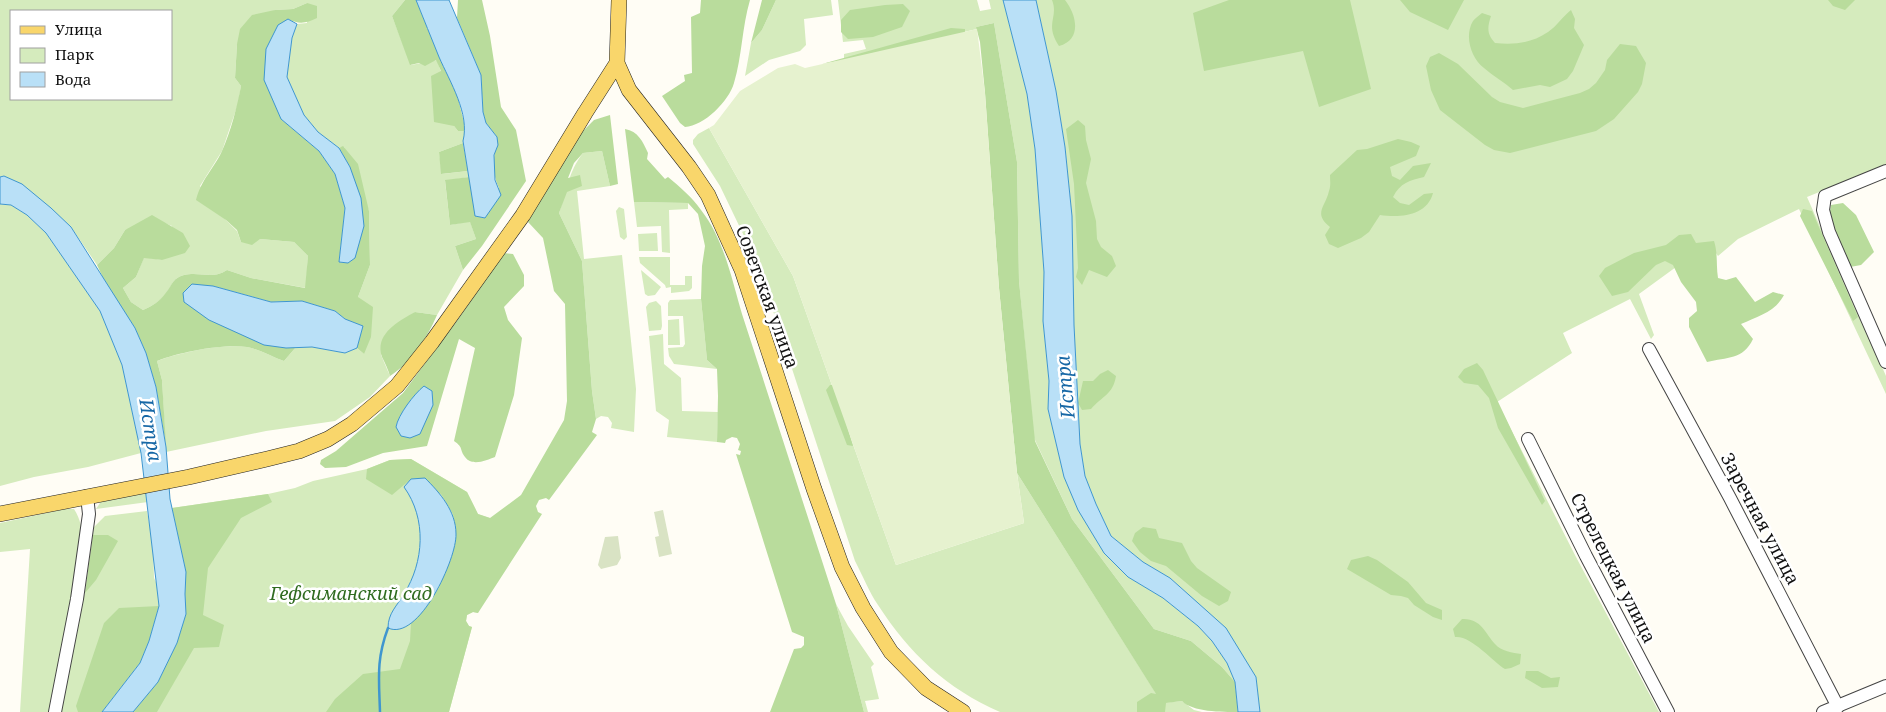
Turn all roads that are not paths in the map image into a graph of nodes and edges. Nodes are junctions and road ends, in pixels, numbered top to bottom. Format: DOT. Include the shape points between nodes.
graph roads {
  1 [pos="618,0"];
  2 [pos="618,63"];
  3 [pos="1886,170"];
  4 [pos="1649,349"];
  5 [pos="1886,362"];
  6 [pos="1528,439"];
  7 [pos="87,496"];
  8 [pos="0,514"];
  9 [pos="1886,686"];
  10 [pos="1838,706"];
  11 [pos="55,712"];
  12 [pos="963,712"];
  13 [pos="1668,712"];
  14 [pos="1823,712"];
  1 -- 2 [label="main road, Советская улица"];
  2 -- 7 [label="main road" via="523,215 432,342 397,386 352,424 328,440 267,460"];
  2 -- 12 [label="main road, Советская улица" via="629,90 708,195 742,270 842,567 892,652 926,688"];
  3 -- 5 [label="street" via="1825,196 1823,210 1829,232"];
  4 -- 10 [label="street, Заречная улица"];
  6 -- 13 [label="street, Стрелецкая улица"];
  7 -- 8 [label="main road"];
  7 -- 11 [label="street" via="89,514 77,599"];
  9 -- 10 [label="street"];
  10 -- 14 [label="street"];
}
